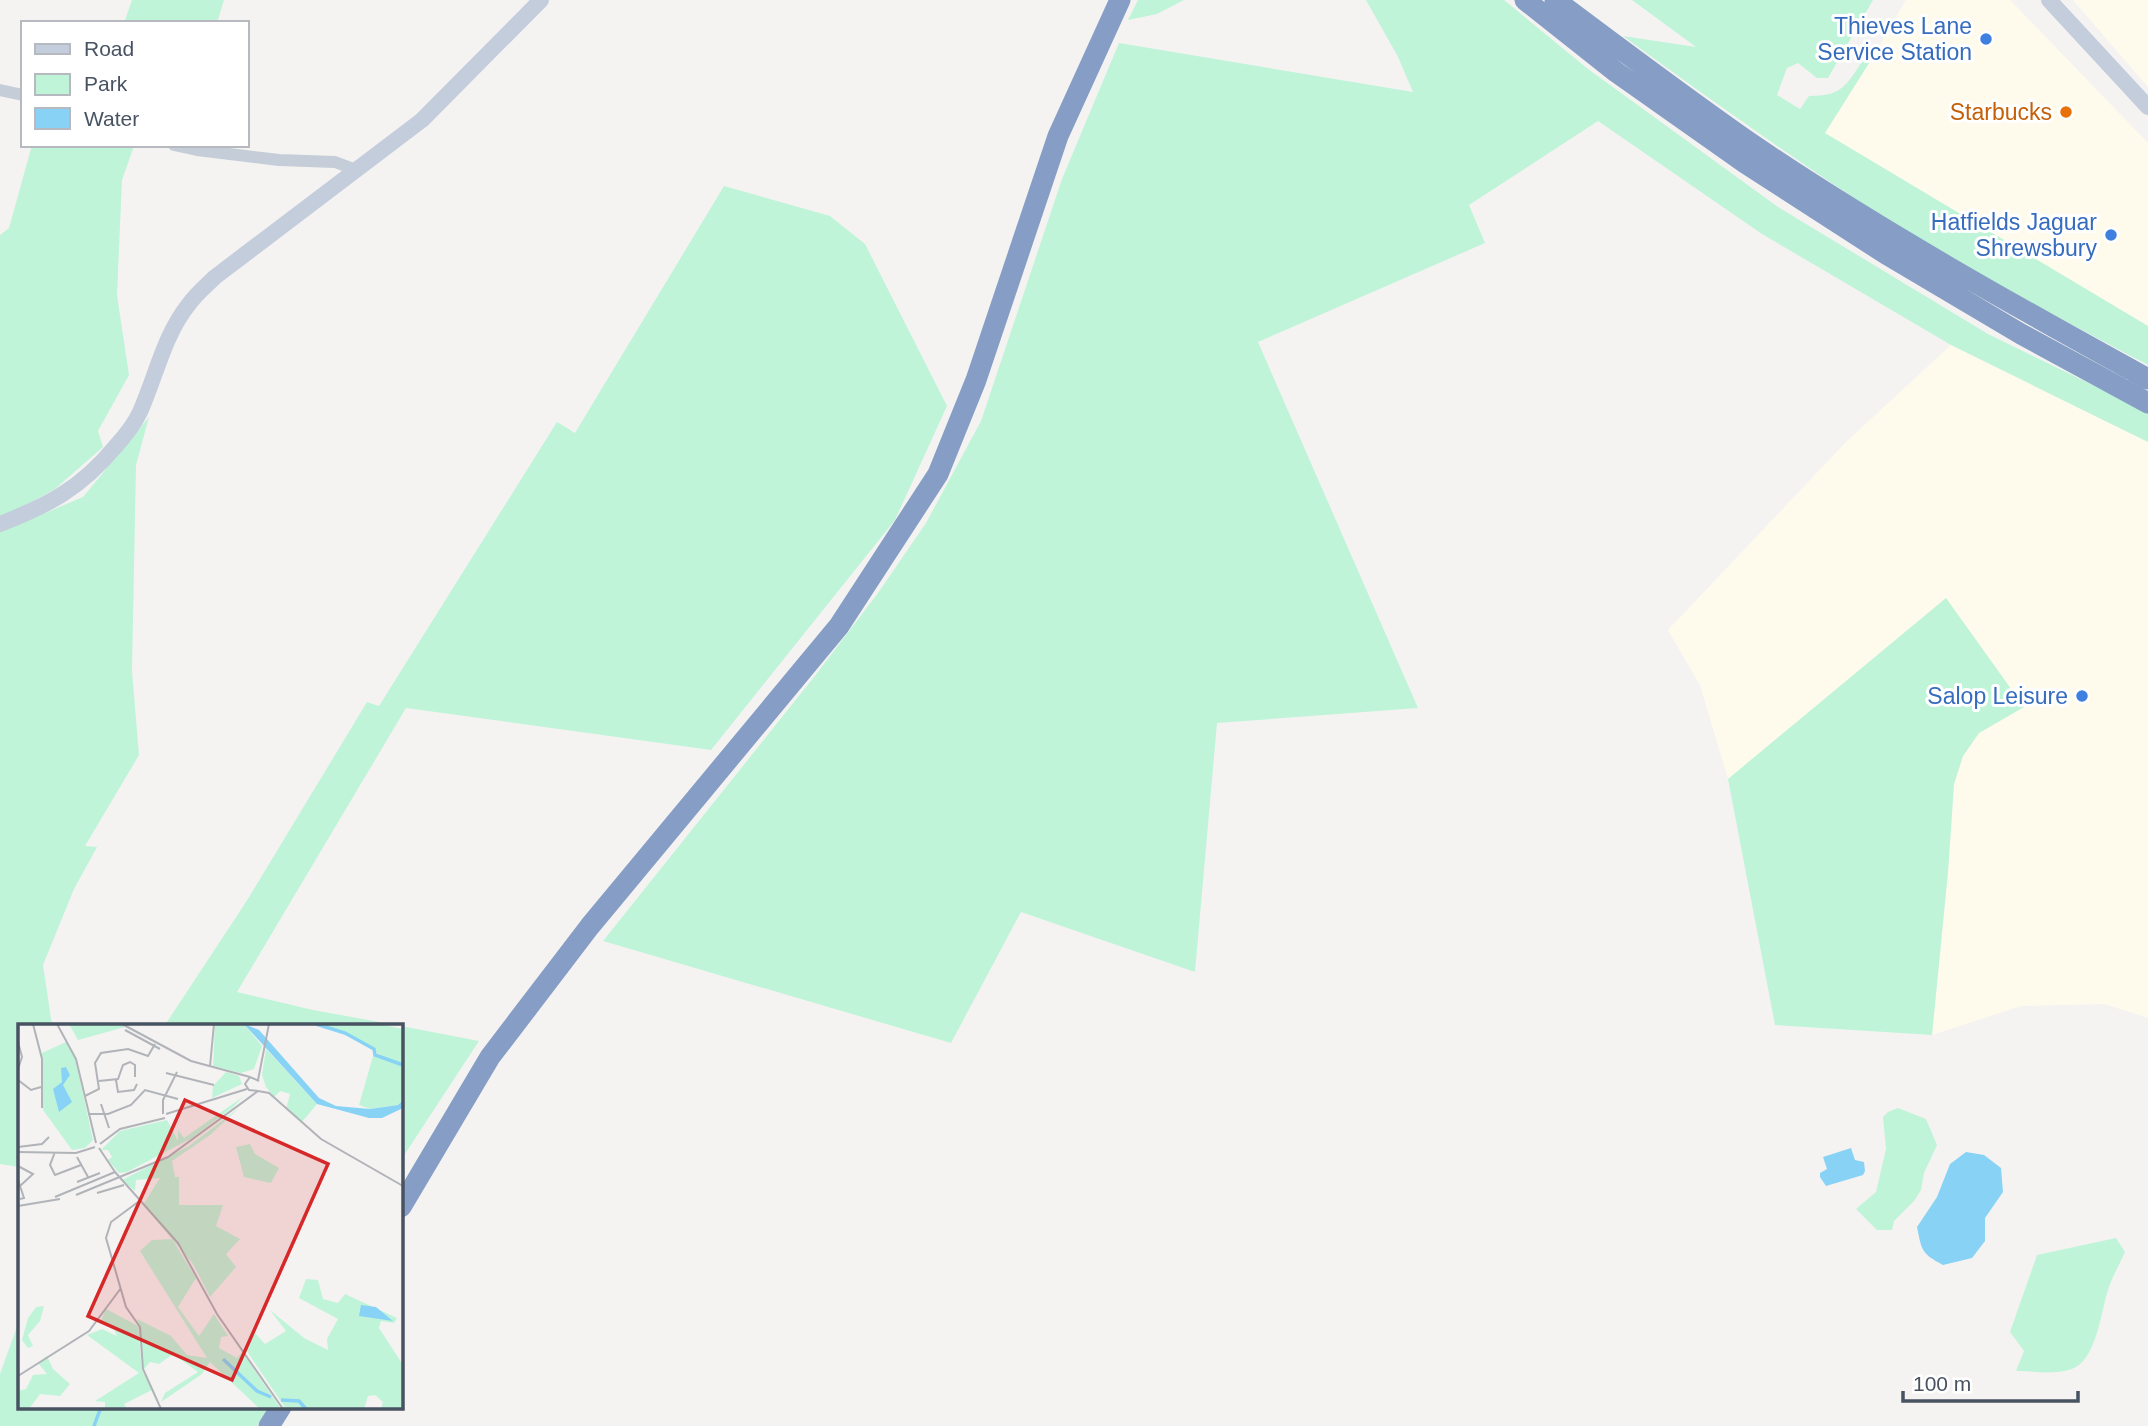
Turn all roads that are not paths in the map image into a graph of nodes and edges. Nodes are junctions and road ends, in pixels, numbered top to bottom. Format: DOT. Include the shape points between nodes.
graph roads {
  1 [pos="541,0"];
  2 [pos="1120,0"];
  3 [pos="1525,0"];
  4 [pos="1555,0"];
  5 [pos="2049,0"];
  6 [pos="0,90"];
  7 [pos="21,95"];
  8 [pos="2148,107"];
  9 [pos="188,147"];
  10 [pos="354,172"];
  11 [pos="2148,379"];
  12 [pos="2148,403"];
  13 [pos="0,524"];
  14 [pos="402,1205"];
  15 [pos="280,1408"];
  16 [pos="269,1426"];
  1 -- 10 [label="street" via="422,120"];
  2 -- 14 [label="highway" via="1058,136 976,380 938,474 839,626 590,926 490,1057"];
  3 -- 12 [label="highway" via="1616,72 1874,247"];
  4 -- 11 [label="highway" via="1757,147 2024,311"];
  5 -- 8 [label="street"];
  6 -- 7 [label="street"];
  9 -- 10 [label="street" via="279,160 335,162"];
  10 -- 13 [label="street" via="215,276 189,304 167,340 139,414 96,471 33,512"];
  15 -- 16 [label="highway"];
}
